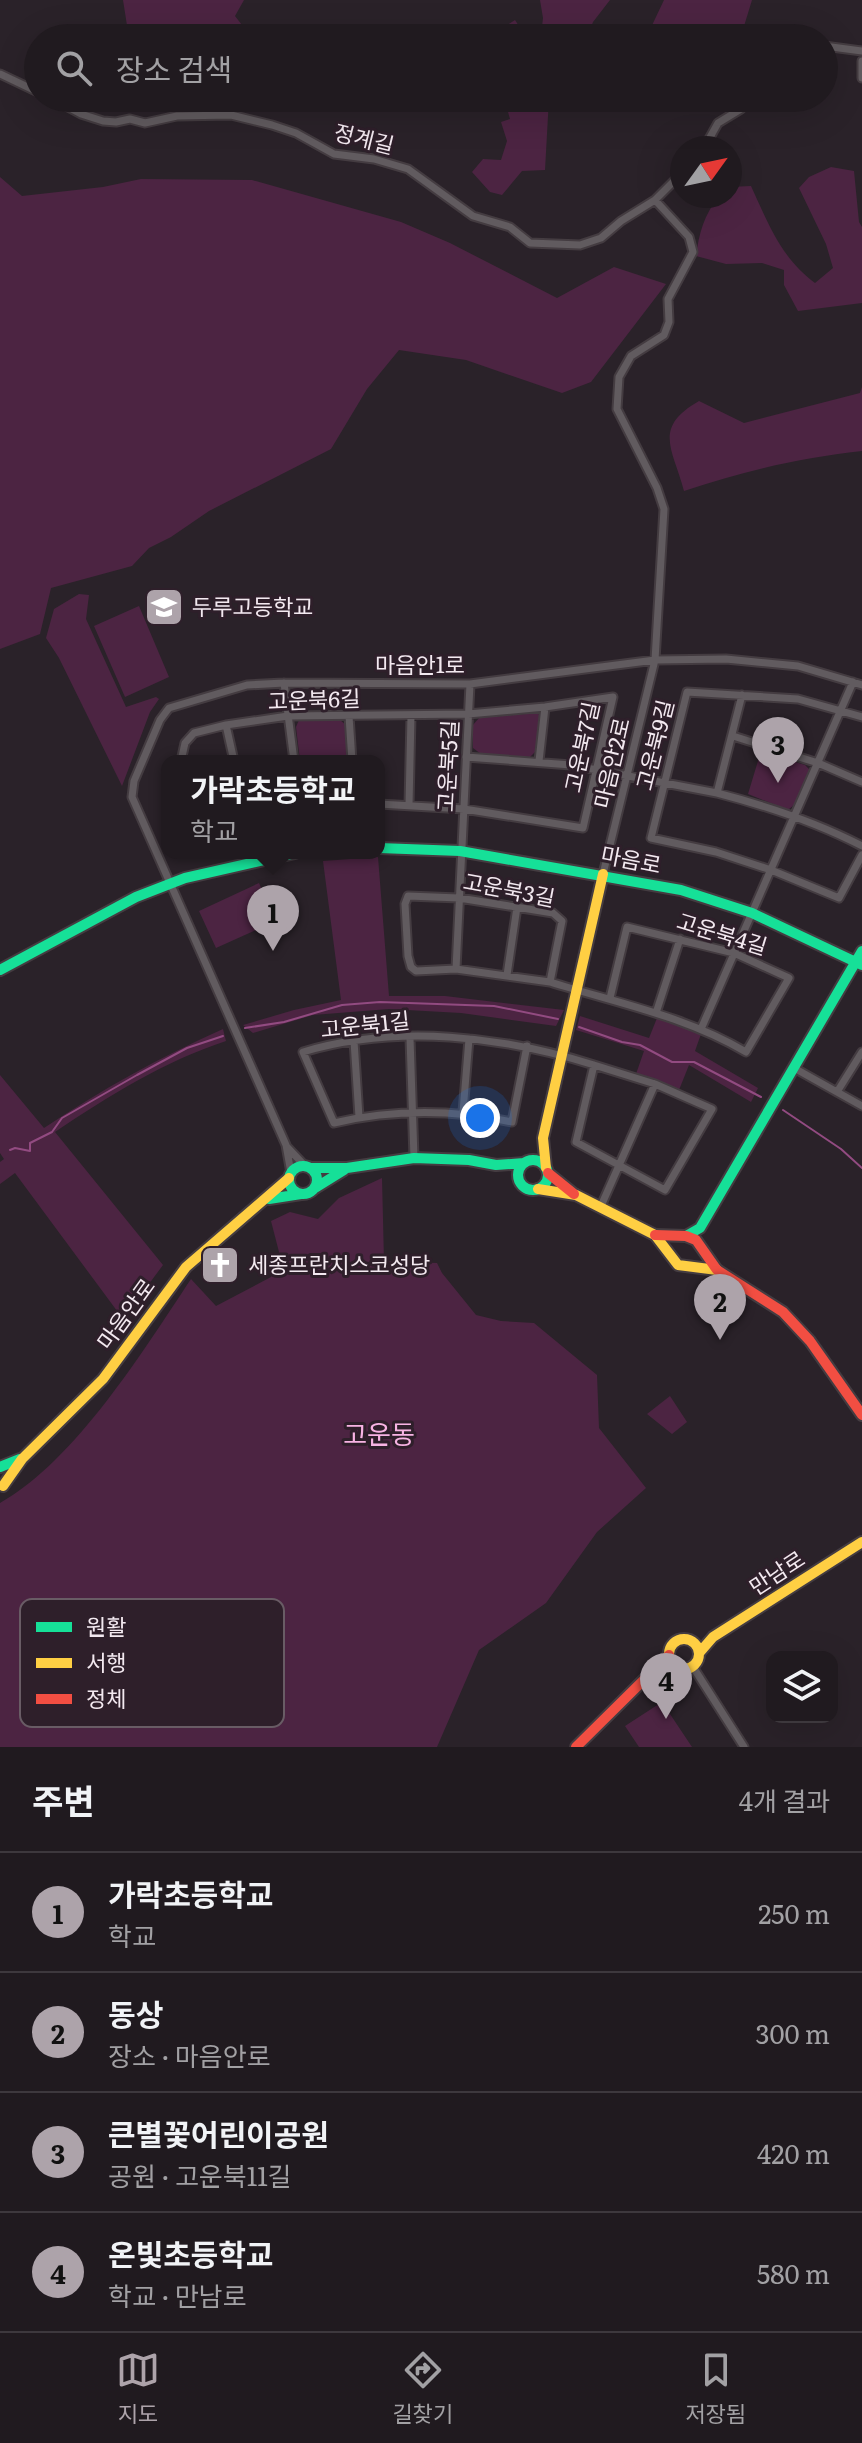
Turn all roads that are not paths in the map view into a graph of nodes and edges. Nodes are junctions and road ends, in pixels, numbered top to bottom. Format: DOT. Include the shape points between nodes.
graph roads {
  1 [pos="838,48"];
  2 [pos="862,51"];
  3 [pos="862,61"];
  4 [pos="0,74"];
  5 [pos="862,78"];
  6 [pos="24,85"];
  7 [pos="77,112"];
  8 [pos="736,112"];
  9 [pos="711,136"];
  10 [pos="670,185"];
  11 [pos="655,200"];
  12 [pos="655,660"];
  13 [pos="853,682"];
  14 [pos="284,683"];
  15 [pos="470,684"];
  16 [pos="862,685"];
  17 [pos="742,695"];
  18 [pos="545,707"];
  19 [pos="841,710"];
  20 [pos="468,714"];
  21 [pos="288,716"];
  22 [pos="349,716"];
  23 [pos="411,716"];
  24 [pos="862,717"];
  25 [pos="226,725"];
  26 [pos="733,736"];
  27 [pos="182,755"];
  28 [pos="233,755"];
  29 [pos="293,755"];
  30 [pos="352,755"];
  31 [pos="466,757"];
  32 [pos="539,761"];
  33 [pos="818,763"];
  34 [pos="596,769"];
  35 [pos="629,775"];
  36 [pos="665,782"];
  37 [pos="862,782"];
  38 [pos="717,793"];
  39 [pos="385,804"];
  40 [pos="409,805"];
  41 [pos="464,809"];
  42 [pos="794,817"];
  43 [pos="862,846"];
  44 [pos="385,848"];
  45 [pos="460,851"];
  46 [pos="862,855"];
  47 [pos="269,859"];
  48 [pos="771,870"];
  49 [pos="603,874"];
  50 [pos="170,884"];
  51 [pos="459,898"];
  52 [pos="517,907"];
  53 [pos="752,913"];
  54 [pos="680,939"];
  55 [pos="734,953"];
  56 [pos="860,959"];
  57 [pos="456,969"];
  58 [pos="0,970"];
  59 [pos="507,975"];
  60 [pos="550,982"];
  61 [pos="578,991"];
  62 [pos="610,998"];
  63 [pos="656,1013"];
  64 [pos="701,1029"];
  65 [pos="410,1038"];
  66 [pos="469,1039"];
  67 [pos="354,1041"];
  68 [pos="527,1046"];
  69 [pos="862,1052"];
  70 [pos="560,1054"];
  71 [pos="594,1065"];
  72 [pos="794,1068"];
  73 [pos="655,1084"];
  74 [pos="837,1092"];
  75 [pos="862,1106"];
  76 [pos="413,1111"];
  77 [pos="463,1112"];
  78 [pos="359,1117"];
  79 [pos="543,1138"];
  80 [pos="286,1145"];
  81 [pos="414,1158"];
  82 [pos="526,1162"];
  83 [pos="496,1165"];
  84 [pos="620,1166"];
  85 [pos="307,1167"];
  86 [pos="347,1168"];
  87 [pos="547,1170"];
  88 [pos="290,1176"];
  89 [pos="522,1184"];
  90 [pos="315,1188"];
  91 [pos="538,1189"];
  92 [pos="301,1194"];
  93 [pos="576,1195"];
  94 [pos="269,1199"];
  95 [pos="601,1206"];
  96 [pos="700,1228"];
  97 [pos="655,1235"];
  98 [pos="683,1237"];
  99 [pos="701,1247"];
  100 [pos="671,1254"];
  101 [pos="689,1267"];
  102 [pos="717,1270"];
  103 [pos="862,1415"];
  104 [pos="22,1458"];
  105 [pos="0,1469"];
  106 [pos="2,1488"];
  107 [pos="862,1542"];
  108 [pos="713,1637"];
  109 [pos="688,1639"];
  110 [pos="700,1652"];
  111 [pos="669,1655"];
  112 [pos="676,1667"];
  113 [pos="693,1667"];
  114 [pos="649,1675"];
  115 [pos="576,1747"];
  116 [pos="744,1747"];
  1 -- 2 [label="street"];
  3 -- 5 [label="street"];
  4 -- 6 [label="street"];
  7 -- 11 [label="street, 정계길" via="116,122 231,115 272,125 334,154 408,169 473,216 510,227 530,243 580,245 601,238"];
  8 -- 9 [label="street" via="718,123"];
  10 -- 11 [label="street, 정계길"];
  11 -- 12 [label="street, 마음안2로" via="689,237 693,252 668,299 664,335 631,356 619,377 617,409 664,509"];
  12 -- 13 [label="street, 마음안1로" via="798,666"];
  12 -- 15 [label="street, 마음안1로"];
  12 -- 35 [label="street, 마음안2로"];
  13 -- 16 [label="street, 마음안1로"];
  13 -- 19 [label="street"];
  14 -- 15 [label="street, 마음안1로"];
  14 -- 21 [label="street"];
  14 -- 50 [label="street, 마음안1로" via="247,685 182,702 160,720 132,797"];
  15 -- 20 [label="street, 고운북5길"];
  17 -- 19 [label="street, 고운북9길" via="798,699"];
  17 -- 26 [label="street"];
  17 -- 36 [label="street, 고운북9길" via="687,692"];
  18 -- 20 [label="street, 고운북7길"];
  18 -- 32 [label="street"];
  18 -- 34 [label="street, 고운북7길" via="613,697"];
  19 -- 24 [label="street, 고운북9길"];
  19 -- 33 [label="street"];
  20 -- 23 [label="street, 고운북6길"];
  20 -- 31 [label="street, 고운북5길"];
  21 -- 22 [label="street, 고운북6길"];
  21 -- 25 [label="street, 고운북6길"];
  21 -- 29 [label="street"];
  22 -- 23 [label="street, 고운북6길"];
  22 -- 30 [label="street"];
  23 -- 40 [label="street"];
  25 -- 27 [label="street, 고운북6길" via="194,733"];
  25 -- 28 [label="street"];
  26 -- 33 [label="street"];
  26 -- 38 [label="street"];
  31 -- 32 [label="street"];
  31 -- 41 [label="street, 고운북5길"];
  32 -- 34 [label="street"];
  33 -- 37 [label="street"];
  33 -- 42 [label="street"];
  34 -- 35 [label="street"];
  34 -- 41 [label="street, 고운북7길" via="583,828"];
  35 -- 36 [label="street"];
  35 -- 49 [label="street, 마음안2로"];
  36 -- 38 [label="street"];
  36 -- 48 [label="street, 고운북9길" via="651,838"];
  38 -- 42 [label="street"];
  39 -- 40 [label="street"];
  40 -- 41 [label="street"];
  41 -- 45 [label="street, 고운북5길"];
  42 -- 43 [label="street"];
  42 -- 48 [label="street"];
  44 -- 45 [label="street, 마음로"];
  45 -- 49 [label="street, 마음로"];
  45 -- 51 [label="street, 고운북5길"];
  46 -- 48 [label="street" via="839,898"];
  47 -- 50 [label="street"];
  48 -- 53 [label="street"];
  49 -- 53 [label="street, 마음로" via="681,890"];
  49 -- 61 [label="street"];
  50 -- 58 [label="street" via="91,919"];
  50 -- 80 [label="street, 마음안1로"];
  51 -- 52 [label="street, 고운북3길"];
  51 -- 57 [label="street, 고운북5길"];
  51 -- 57 [label="street, 고운북3길" via="408,896 405,904 411,967"];
  52 -- 59 [label="street"];
  52 -- 60 [label="street, 고운북3길" via="553,913 562,921"];
  53 -- 55 [label="street"];
  53 -- 56 [label="street, 마음로"];
  54 -- 55 [label="street, 고운북4길"];
  54 -- 62 [label="street, 고운북4길" via="627,927"];
  54 -- 63 [label="street"];
  55 -- 64 [label="street"];
  55 -- 64 [label="street, 고운북4길" via="789,978 746,1052"];
  56 -- 72 [label="street"];
  57 -- 59 [label="street, 고운북3길"];
  59 -- 60 [label="street, 고운북3길"];
  60 -- 61 [label="street, 고운북4길"];
  61 -- 62 [label="street, 고운북4길"];
  61 -- 70 [label="street"];
  62 -- 63 [label="street, 고운북4길"];
  63 -- 64 [label="street, 고운북4길"];
  65 -- 66 [label="street, 고운북1길"];
  65 -- 67 [label="street, 고운북1길"];
  65 -- 76 [label="street"];
  66 -- 68 [label="street, 고운북1길"];
  66 -- 77 [label="street"];
  67 -- 78 [label="street"];
  67 -- 78 [label="street, 고운북1길" via="303,1052 334,1123"];
  68 -- 70 [label="street, 고운북1길"];
  68 -- 77 [label="street, 고운북1길" via="512,1122"];
  69 -- 74 [label="street"];
  70 -- 71 [label="street, 고운북1길"];
  70 -- 79 [label="street"];
  71 -- 73 [label="street, 고운북1길"];
  71 -- 84 [label="street" via="576,1142"];
  72 -- 74 [label="street"];
  72 -- 96 [label="street"];
  73 -- 84 [label="street"];
  73 -- 84 [label="street, 고운북1길" via="712,1109 665,1190"];
  74 -- 75 [label="street"];
  76 -- 77 [label="street, 고운북1길"];
  76 -- 78 [label="street, 고운북1길"];
  76 -- 81 [label="street"];
  79 -- 82 [label="street"];
  79 -- 87 [label="street"];
  80 -- 85 [label="street"];
  80 -- 88 [label="street"];
  81 -- 83 [label="street"];
  81 -- 86 [label="street"];
  82 -- 83 [label="street"];
  82 -- 87 [label="street" via="541,1161"];
  82 -- 89 [label="street" via="519,1171"];
  83 -- 89 [label="street"];
  84 -- 95 [label="street"];
  85 -- 86 [label="street"];
  85 -- 88 [label="street"];
  85 -- 90 [label="street" via="317,1179"];
  86 -- 90 [label="street"];
  87 -- 91 [label="street" via="547,1181"];
  87 -- 93 [label="street"];
  88 -- 92 [label="street" via="290,1187"];
  88 -- 94 [label="street"];
  89 -- 91 [label="street"];
  90 -- 92 [label="street"];
  91 -- 93 [label="street"];
  92 -- 94 [label="street"];
  93 -- 95 [label="street"];
  94 -- 104 [label="street, 마음안로" via="198,1254 102,1381"];
  95 -- 97 [label="street"];
  96 -- 98 [label="street"];
  96 -- 99 [label="street"];
  97 -- 98 [label="street"];
  97 -- 100 [label="street"];
  98 -- 99 [label="street"];
  98 -- 100 [label="street" via="671,1247"];
  99 -- 101 [label="street" via="699,1261"];
  99 -- 102 [label="street"];
  100 -- 101 [label="street" via="678,1265"];
  101 -- 102 [label="street"];
  102 -- 103 [label="street" via="783,1312 818,1351"];
  104 -- 105 [label="street"];
  104 -- 106 [label="street"];
  105 -- 106 [label="street"];
  107 -- 108 [label="street, 만남로"];
  108 -- 109 [label="street"];
  108 -- 110 [label="street"];
  109 -- 110 [label="street"];
  109 -- 111 [label="street" via="673,1643"];
  110 -- 113 [label="street"];
  111 -- 112 [label="street"];
  111 -- 114 [label="street"];
  112 -- 113 [label="street"];
  112 -- 114 [label="street"];
  113 -- 116 [label="street"];
  114 -- 115 [label="street"];
}
